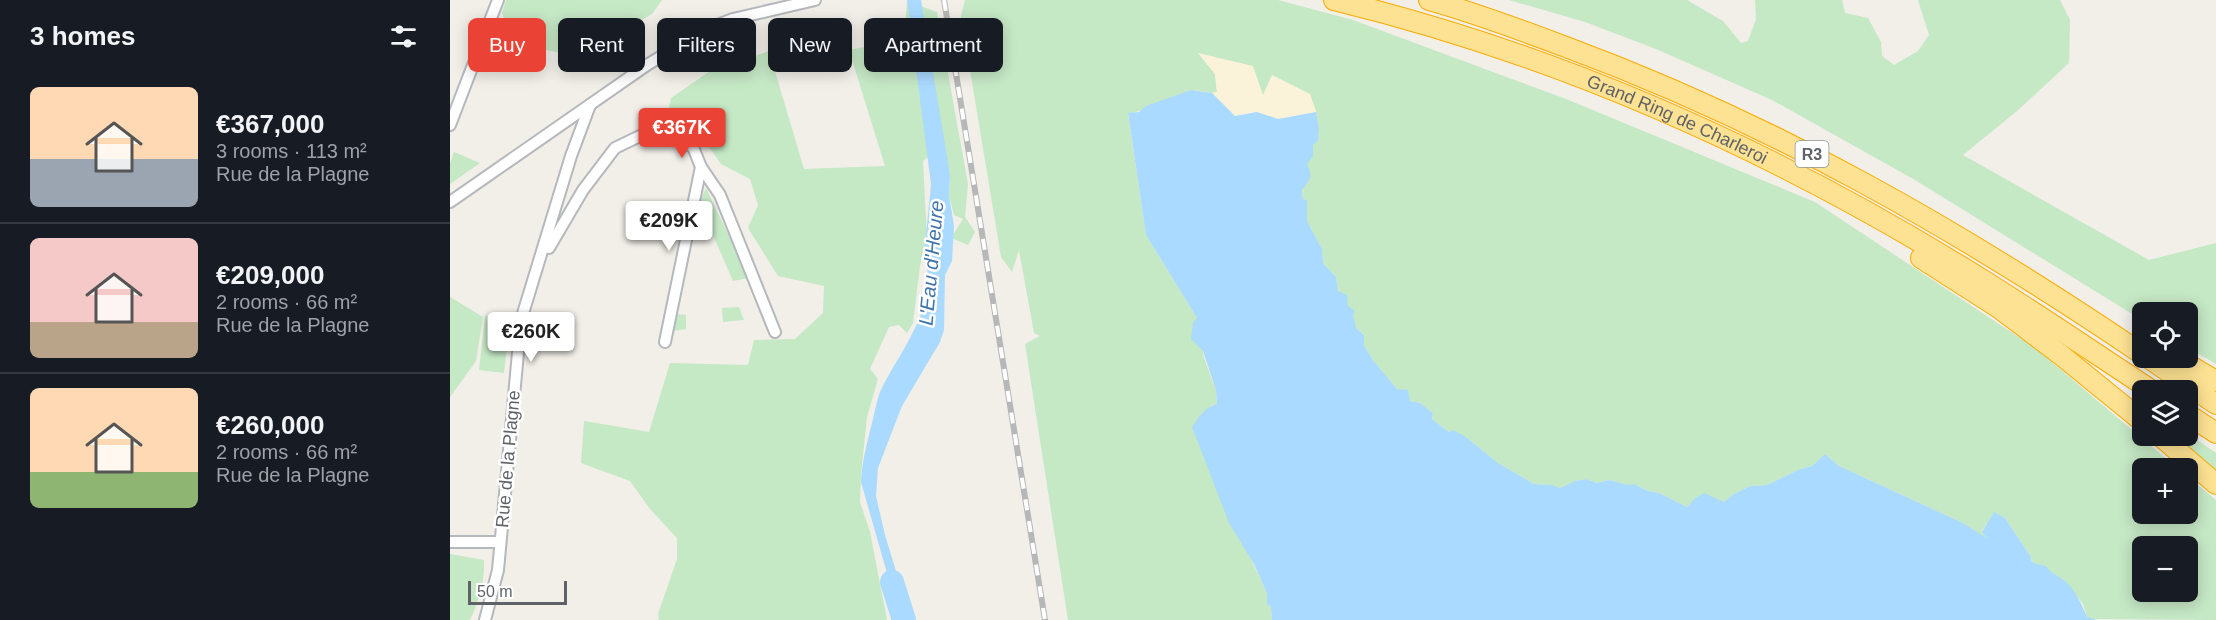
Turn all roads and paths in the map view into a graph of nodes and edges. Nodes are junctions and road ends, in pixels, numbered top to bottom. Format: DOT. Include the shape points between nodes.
graph roads {
  1 [pos="498,0"];
  2 [pos="815,0"];
  3 [pos="1334,0"];
  4 [pos="1429,0"];
  5 [pos="590,105"];
  6 [pos="450,125"];
  7 [pos="701,167"];
  8 [pos="450,202"];
  9 [pos="1885,223"];
  10 [pos="539,263"];
  11 [pos="2090,319"];
  12 [pos="775,332"];
  13 [pos="2132,332"];
  14 [pos="665,342"];
  15 [pos="2132,347"];
  16 [pos="2163,368"];
  17 [pos="2194,368"];
  18 [pos="2136,380"];
  19 [pos="2216,381"];
  20 [pos="2216,404"];
  21 [pos="2132,413"];
  22 [pos="2198,421"];
  23 [pos="2216,433"];
  24 [pos="2172,446"];
  25 [pos="2216,484"];
  26 [pos="450,542"];
  27 [pos="500,542"];
  28 [pos="485,620"];
  1 -- 6 [label="street"];
  2 -- 5 [label="street" via="733,18 704,30"];
  3 -- 9 [label="highway, Grand Ring de Charleroi / R3" via="1507,51 1620,92 1790,171"];
  4 -- 11 [label="highway, Grand Ring de Charleroi / R3" via="1629,70 1801,148 1902,203"];
  5 -- 8 [label="street"];
  5 -- 10 [label="street, Rue de la Plagne"];
  7 -- 10 [label="street, Rue de la Plagne" via="693,147 670,135 642,135 615,148 583,190"];
  7 -- 12 [label="street, Rue de la Plagne" via="720,195"];
  7 -- 14 [label="street"];
  9 -- 18 [label="highway, Grand Ring de Charleroi / R3" via="1985,281"];
  9 -- 21 [label="highway" via="1912,253 1999,308"];
  10 -- 27 [label="street, Rue de la Plagne" via="521,320"];
  11 -- 13 [label="highway"];
  11 -- 15 [label="highway, Grand Ring de Charleroi / R3"];
  16 -- 20 [label="highway"];
  17 -- 19 [label="highway"];
  22 -- 23 [label="highway"];
  24 -- 25 [label="highway"];
  26 -- 27 [label="street"];
  27 -- 28 [label="street, Rue de la Plagne" via="498,570"];
}
